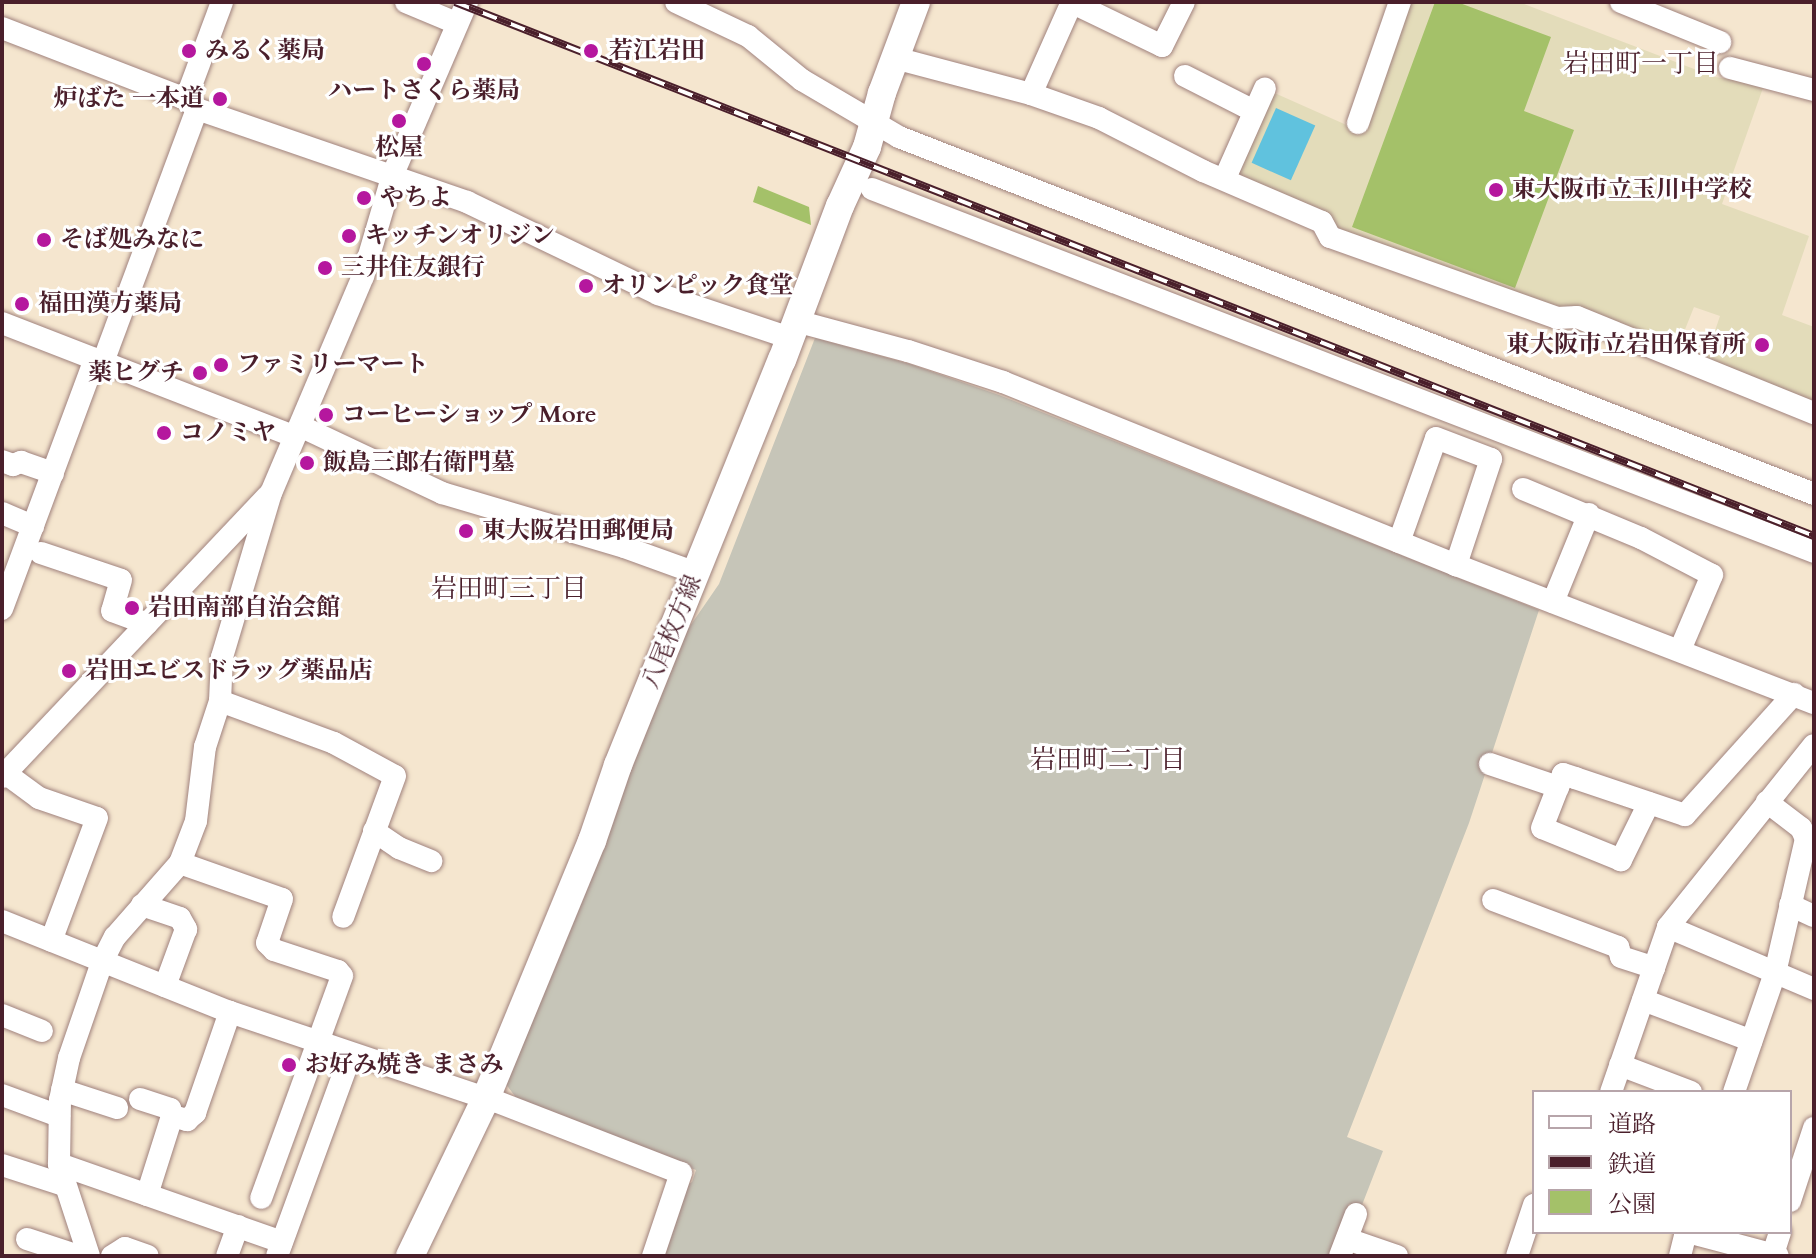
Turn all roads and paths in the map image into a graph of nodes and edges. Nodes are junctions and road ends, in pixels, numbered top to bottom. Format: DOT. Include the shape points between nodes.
graph roads {
  1 [pos="222,2"];
  2 [pos="406,2"];
  3 [pos="467,2"];
  4 [pos="676,2"];
  5 [pos="916,2"];
  6 [pos="1072,2"];
  7 [pos="1184,2"];
  8 [pos="1621,2"];
  9 [pos="1390,4"];
  10 [pos="456,23"];
  11 [pos="2,28"];
  12 [pos="1720,42"];
  13 [pos="895,58"];
  14 [pos="1730,68"];
  15 [pos="1185,76"];
  16 [pos="1265,88"];
  17 [pos="1814,90"];
  18 [pos="1031,94"];
  19 [pos="192,104"];
  20 [pos="1254,111"];
  21 [pos="1358,123"];
  22 [pos="874,124"];
  23 [pos="393,174"];
  24 [pos="1225,178"];
  25 [pos="872,189"];
  26 [pos="2,323"];
  27 [pos="793,330"];
  28 [pos="99,361"];
  29 [pos="1814,413"];
  30 [pos="298,432"];
  31 [pos="2,461"];
  32 [pos="53,473"];
  33 [pos="1523,489"];
  34 [pos="271,493"];
  35 [pos="1814,494"];
  36 [pos="2,513"];
  37 [pos="1589,514"];
  38 [pos="33,526"];
  39 [pos="1399,542"];
  40 [pos="1814,552"];
  41 [pos="41,553"];
  42 [pos="1456,565"];
  43 [pos="696,573"];
  44 [pos="1553,602"];
  45 [pos="2,609"];
  46 [pos="147,624"];
  47 [pos="1680,650"];
  48 [pos="1804,698"];
  49 [pos="220,701"];
  50 [pos="1814,745"];
  51 [pos="1490,764"];
  52 [pos="5,769"];
  53 [pos="1558,787"];
  54 [pos="1767,802"];
  55 [pos="1649,803"];
  56 [pos="374,831"];
  57 [pos="431,861"];
  58 [pos="180,863"];
  59 [pos="1493,900"];
  60 [pos="142,905"];
  61 [pos="1790,905"];
  62 [pos="1814,916"];
  63 [pos="343,917"];
  64 [pos="2,921"];
  65 [pos="1668,927"];
  66 [pos="51,941"];
  67 [pos="102,962"];
  68 [pos="1654,968"];
  69 [pos="1775,973"];
  70 [pos="165,986"];
  71 [pos="1814,989"];
  72 [pos="1643,1000"];
  73 [pos="230,1012"];
  74 [pos="2,1015"];
  75 [pos="42,1031"];
  76 [pos="1752,1041"];
  77 [pos="317,1042"];
  78 [pos="351,1054"];
  79 [pos="1620,1065"];
  80 [pos="62,1090"];
  81 [pos="1612,1090"];
  82 [pos="1686,1090"];
  83 [pos="1735,1090"];
  84 [pos="2,1095"];
  85 [pos="486,1098"];
  86 [pos="140,1099"];
  87 [pos="117,1108"];
  88 [pos="59,1116"];
  89 [pos="172,1116"];
  90 [pos="1814,1128"];
  91 [pos="2,1165"];
  92 [pos="61,1174"];
  93 [pos="147,1195"];
  94 [pos="1792,1195"];
  95 [pos="261,1198"];
  96 [pos="1532,1211"];
  97 [pos="1356,1214"];
  98 [pos="238,1226"];
  99 [pos="1686,1234"];
  100 [pos="1693,1234"];
  101 [pos="1780,1234"];
  102 [pos="27,1239"];
  103 [pos="1344,1248"];
  104 [pos="280,1249"];
  105 [pos="1747,1252"];
  106 [pos="1775,1255"];
  107 [pos="79,1256"];
  108 [pos="89,1256"];
  109 [pos="112,1256"];
  110 [pos="148,1256"];
  111 [pos="227,1256"];
  112 [pos="410,1256"];
  113 [pos="653,1256"];
  114 [pos="1397,1256"];
  115 [pos="1517,1256"];
  116 [pos="1680,1256"];
  1 -- 19 [label="street"];
  2 -- 10 [label="street"];
  3 -- 10 [label="street"];
  4 -- 22 [label="street" via="748,36 802,80"];
  5 -- 13 [label="main road, 八尾枚方線"];
  6 -- 7 [label="street" via="1162,46"];
  6 -- 18 [label="street"];
  8 -- 12 [label="street"];
  9 -- 21 [label="street"];
  10 -- 23 [label="street" via="432,91"];
  11 -- 19 [label="street"];
  13 -- 18 [label="street"];
  13 -- 22 [label="main road, 八尾枚方線"];
  14 -- 17 [label="street"];
  15 -- 20 [label="street"];
  16 -- 20 [label="street"];
  18 -- 24 [label="street" via="1099,118"];
  19 -- 23 [label="street"];
  19 -- 28 [label="street"];
  20 -- 24 [label="street"];
  22 -- 27 [label="main road, 八尾枚方線"];
  22 -- 35 [label="street"];
  23 -- 27 [label="street" via="467,202 658,294"];
  23 -- 30 [label="street" via="363,276"];
  24 -- 29 [label="street" via="1322,222 1330,237 1557,318 1577,317"];
  25 -- 40 [label="street"];
  26 -- 28 [label="street"];
  27 -- 39 [label="street" via="908,351 1003,382"];
  27 -- 43 [label="main road, 八尾枚方線"];
  28 -- 30 [label="street"];
  28 -- 32 [label="street"];
  30 -- 34 [label="street"];
  30 -- 43 [label="street" via="442,493"];
  31 -- 32 [label="street"];
  32 -- 38 [label="street"];
  33 -- 37 [label="street"];
  34 -- 46 [label="street"];
  34 -- 49 [label="street" via="225,644"];
  36 -- 38 [label="street"];
  37 -- 44 [label="street"];
  37 -- 47 [label="street" via="1712,575"];
  38 -- 45 [label="street"];
  39 -- 42 [label="street"];
  39 -- 42 [label="street" via="1436,438 1491,459"];
  41 -- 46 [label="street" via="121,580 112,611"];
  42 -- 44 [label="street"];
  43 -- 85 [label="main road, 八尾枚方線"];
  44 -- 47 [label="street"];
  46 -- 52 [label="street"];
  47 -- 48 [label="street"];
  48 -- 55 [label="street" via="1685,815"];
  49 -- 56 [label="street" via="334,743 395,776"];
  49 -- 58 [label="street" via="205,747 196,821"];
  50 -- 54 [label="street"];
  51 -- 53 [label="street"];
  52 -- 66 [label="street" via="39,798 97,818"];
  53 -- 55 [label="street" via="1563,774"];
  53 -- 55 [label="street" via="1542,828 1621,860"];
  54 -- 61 [label="street" via="1801,828 1806,839"];
  54 -- 65 [label="street"];
  56 -- 57 [label="street"];
  56 -- 63 [label="street"];
  58 -- 60 [label="street"];
  58 -- 77 [label="street" via="282,899 267,943 342,976"];
  59 -- 68 [label="street" via="1618,947 1621,957"];
  60 -- 67 [label="street"];
  60 -- 70 [label="street" via="180,918 186,929"];
  61 -- 62 [label="street"];
  61 -- 69 [label="street"];
  64 -- 66 [label="street"];
  65 -- 68 [label="street"];
  65 -- 69 [label="street"];
  66 -- 67 [label="street"];
  67 -- 70 [label="street"];
  67 -- 80 [label="street"];
  68 -- 72 [label="street"];
  69 -- 71 [label="street"];
  69 -- 76 [label="street"];
  70 -- 73 [label="street"];
  72 -- 76 [label="street"];
  72 -- 79 [label="street"];
  73 -- 77 [label="street"];
  73 -- 89 [label="street" via="195,1113 187,1120"];
  74 -- 75 [label="street"];
  76 -- 83 [label="street"];
  77 -- 78 [label="street"];
  77 -- 95 [label="street"];
  78 -- 85 [label="street"];
  78 -- 104 [label="street"];
  79 -- 81 [label="street"];
  79 -- 82 [label="street"];
  80 -- 87 [label="street"];
  80 -- 88 [label="street"];
  84 -- 88 [label="street"];
  85 -- 112 [label="main road, 八尾枚方線"];
  85 -- 113 [label="street" via="681,1173"];
  86 -- 89 [label="street" via="170,1109"];
  88 -- 92 [label="street"];
  89 -- 93 [label="street"];
  90 -- 94 [label="street"];
  91 -- 92 [label="street"];
  92 -- 93 [label="street"];
  92 -- 108 [label="street"];
  93 -- 98 [label="street"];
  96 -- 115 [label="street"];
  97 -- 103 [label="street"];
  98 -- 104 [label="street"];
  98 -- 111 [label="street"];
  99 -- 116 [label="street"];
  100 -- 105 [label="street"];
  101 -- 106 [label="street"];
  102 -- 107 [label="street"];
  103 -- 114 [label="street"];
  105 -- 106 [label="street"];
  109 -- 110 [label="street" via="125,1248"];
}
